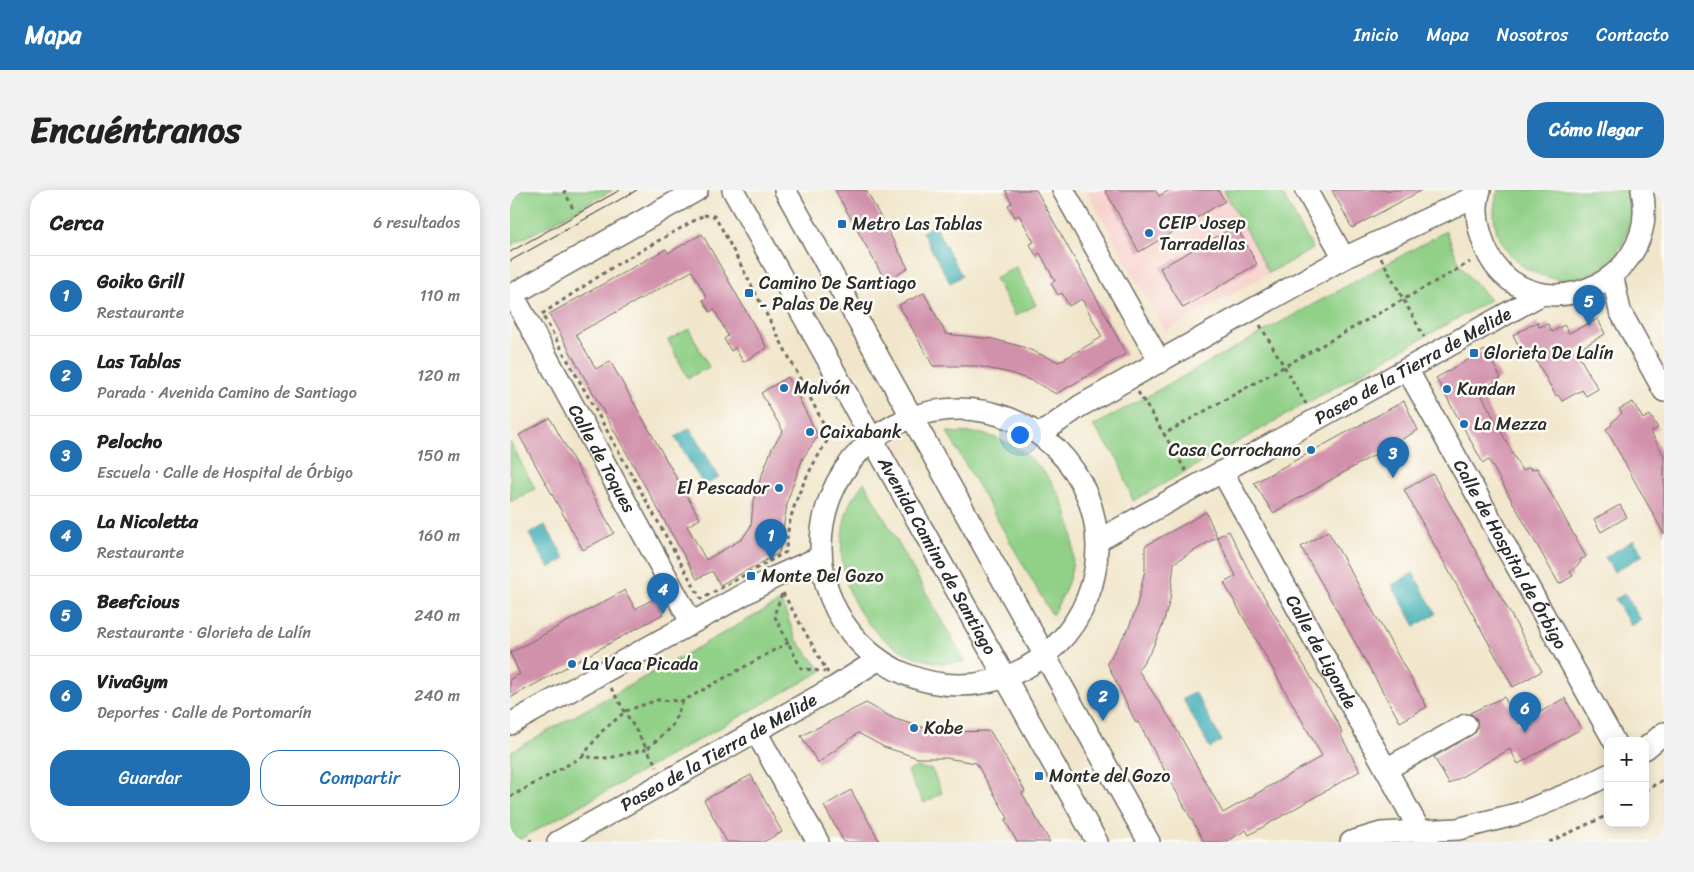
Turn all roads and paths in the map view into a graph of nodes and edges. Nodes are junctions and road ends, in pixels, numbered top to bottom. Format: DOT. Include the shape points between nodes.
graph roads {
  1 [pos="564,190"];
  2 [pos="697,190"];
  3 [pos="732,190"];
  4 [pos="785,190"];
  5 [pos="1063,190"];
  6 [pos="1306,190"];
  7 [pos="1642,190"];
  8 [pos="1479,192"];
  9 [pos="574,211"];
  10 [pos="1344,258"];
  11 [pos="1381,258"];
  12 [pos="1470,262"];
  13 [pos="1613,278"];
  14 [pos="1542,294"];
  15 [pos="511,295"];
  16 [pos="1404,299"];
  17 [pos="542,314"];
  18 [pos="1259,323"];
  19 [pos="1424,337"];
  20 [pos="1160,362"];
  21 [pos="1284,366"];
  22 [pos="1407,369"];
  23 [pos="1664,390"];
  24 [pos="1138,391"];
  25 [pos="1308,407"];
  26 [pos="912,419"];
  27 [pos="1042,433"];
  28 [pos="1164,434"];
  29 [pos="872,441"];
  30 [pos="1223,473"];
  31 [pos="1188,475"];
  32 [pos="1099,540"];
  33 [pos="818,558"];
  34 [pos="691,622"];
  35 [pos="789,642"];
  36 [pos="1045,655"];
  37 [pos="876,661"];
  38 [pos="1003,675"];
  39 [pos="832,680"];
  40 [pos="610,687"];
  41 [pos="683,701"];
  42 [pos="626,711"];
  43 [pos="510,724"];
  44 [pos="1466,725"];
  45 [pos="756,732"];
  46 [pos="1664,733"];
  47 [pos="1612,737"];
  48 [pos="1649,746"];
  49 [pos="647,749"];
  50 [pos="582,757"];
  51 [pos="657,768"];
  52 [pos="1386,768"];
  53 [pos="1604,777"];
  54 [pos="1664,779"];
  55 [pos="1649,788"];
  56 [pos="510,797"];
  57 [pos="1604,817"];
  58 [pos="1420,831"];
  59 [pos="563,841"];
  60 [pos="818,842"];
  61 [pos="1097,842"];
  62 [pos="1149,842"];
  63 [pos="1351,842"];
  64 [pos="1549,842"];
  1 -- 9 [label="path"];
  2 -- 15 [label="street"];
  3 -- 29 [label="street, Avenida Camino de Santiago"];
  4 -- 26 [label="street"];
  5 -- 20 [label="street"];
  6 -- 10 [label="street"];
  7 -- 13 [label="street" via="1644,224 1639,242 1631,259"];
  8 -- 10 [label="street"];
  8 -- 14 [label="street" via="1477,221 1484,246 1498,268 1518,284"];
  10 -- 20 [label="street"];
  11 -- 16 [label="path"];
  12 -- 16 [label="path"];
  13 -- 14 [label="street" via="1591,291 1567,296"];
  13 -- 23 [label="street" via="1620,311"];
  14 -- 22 [label="street, Paseo de la Tierra de Melide"];
  15 -- 34 [label="street, Calle de Toques"];
  16 -- 19 [label="path"];
  16 -- 21 [label="path"];
  17 -- 17 [label="path" via="619,262 704,215 714,216 830,436 799,492 790,520 786,552 701,599"];
  18 -- 21 [label="path"];
  20 -- 27 [label="street" via="1080,406"];
  21 -- 25 [label="path"];
  21 -- 28 [label="path"];
  22 -- 30 [label="street, Paseo de la Tierra de Melide"];
  22 -- 47 [label="street, Calle de Hospital de Órbigo"];
  24 -- 28 [label="path"];
  26 -- 27 [label="street" via="945,409 979,409 1012,417"];
  26 -- 29 [label="street"];
  26 -- 36 [label="street"];
  27 -- 32 [label="street" via="1065,454 1083,480 1094,509"];
  28 -- 31 [label="path"];
  29 -- 33 [label="street" via="852,459 828,502"];
  29 -- 38 [label="street, Avenida Camino de Santiago"];
  30 -- 32 [label="street, Paseo de la Tierra de Melide"];
  30 -- 52 [label="street, Calle de Ligonde"];
  32 -- 36 [label="street" via="1096,572 1086,603 1070,630"];
  33 -- 34 [label="street"];
  33 -- 37 [label="street" via="827,598 847,633"];
  34 -- 43 [label="street"];
  35 -- 39 [label="path" via="801,668"];
  35 -- 39 [label="path" via="774,615 782,591"];
  35 -- 41 [label="path"];
  36 -- 38 [label="street"];
  36 -- 62 [label="street"];
  37 -- 38 [label="street" via="905,676 937,684 970,684"];
  37 -- 39 [label="street, Paseo de la Tierra de Melide"];
  38 -- 61 [label="street, Avenida Camino de Santiago"];
  39 -- 45 [label="street, Paseo de la Tierra de Melide"];
  40 -- 42 [label="path"];
  41 -- 42 [label="path" via="657,700"];
  41 -- 49 [label="path" via="672,726"];
  42 -- 49 [label="path"];
  42 -- 50 [label="path" via="601,732"];
  44 -- 52 [label="street"];
  45 -- 59 [label="street, Paseo de la Tierra de Melide"];
  45 -- 60 [label="street"];
  46 -- 48 [label="street"];
  49 -- 50 [label="path" via="609,758"];
  49 -- 51 [label="path"];
  50 -- 56 [label="path"];
  52 -- 58 [label="street, Calle de Ligonde"];
  53 -- 58 [label="street" via="1521,813 1458,828"];
  54 -- 55 [label="path"];
  57 -- 64 [label="path"];
  58 -- 63 [label="street" via="1381,833"];
}
